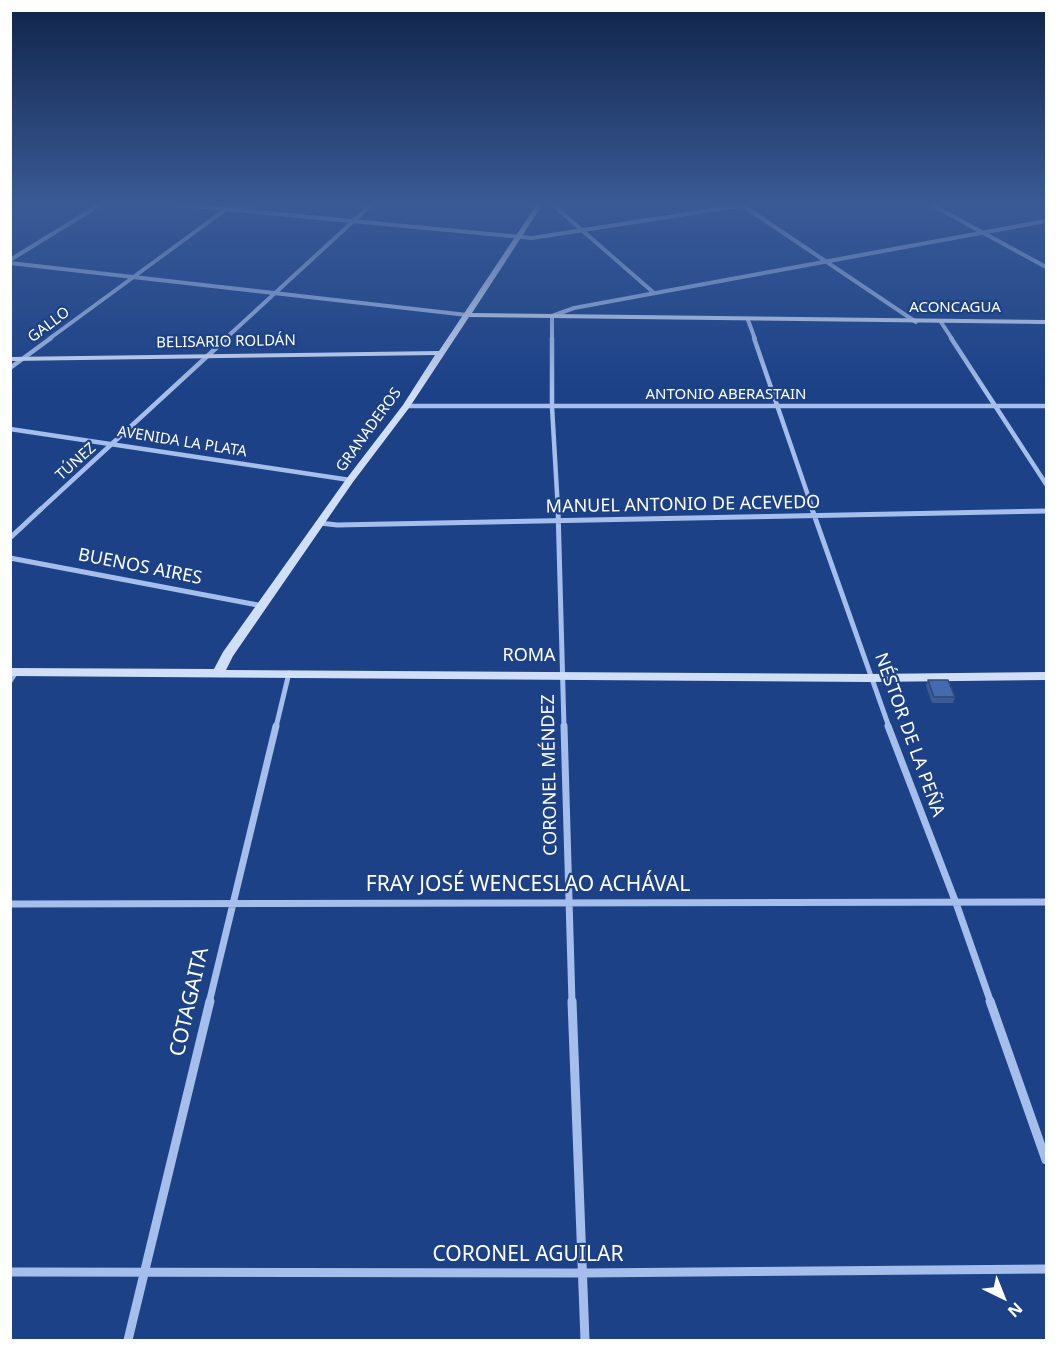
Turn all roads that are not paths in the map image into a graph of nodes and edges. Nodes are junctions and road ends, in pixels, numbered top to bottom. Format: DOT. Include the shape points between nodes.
graph roads {
  1 [pos="57,267"];
  2 [pos="147,267"];
  3 [pos="304,267"];
  4 [pos="498,267"];
  5 [pos="625,267"];
  6 [pos="794,267"];
  7 [pos="836,267"];
  8 [pos="134,277"];
  9 [pos="277,293"];
  10 [pos="654,293"];
  11 [pos="467,315"];
  12 [pos="552,316"];
  13 [pos="748,320"];
  14 [pos="916,322"];
  15 [pos="941,322"];
  16 [pos="1047,322"];
  17 [pos="441,353"];
  18 [pos="211,355"];
  19 [pos="24,358"];
  20 [pos="10,359"];
  21 [pos="10,369"];
  22 [pos="406,406"];
  23 [pos="1047,406"];
  24 [pos="552,407"];
  25 [pos="778,407"];
  26 [pos="997,407"];
  27 [pos="10,429"];
  28 [pos="113,444"];
  29 [pos="350,480"];
  30 [pos="1047,484"];
  31 [pos="1047,511"];
  32 [pos="816,516"];
  33 [pos="559,519"];
  34 [pos="320,524"];
  35 [pos="10,537"];
  36 [pos="10,558"];
  37 [pos="263,606"];
  38 [pos="219,672"];
  39 [pos="289,673"];
  40 [pos="563,674"];
  41 [pos="12,675"];
  42 [pos="1047,676"];
  43 [pos="870,678"];
  44 [pos="568,902"];
  45 [pos="1047,902"];
  46 [pos="232,903"];
  47 [pos="956,903"];
  48 [pos="10,904"];
  49 [pos="1047,1160"];
  50 [pos="1047,1269"];
  51 [pos="10,1272"];
  52 [pos="145,1272"];
  53 [pos="582,1273"];
  54 [pos="128,1341"];
  55 [pos="585,1341"];
  1 -- 8 [label="street"];
  2 -- 8 [label="street, GALLO"];
  3 -- 9 [label="street, TÚNEZ"];
  4 -- 11 [label="street, GRANADEROS"];
  5 -- 10 [label="street"];
  6 -- 10 [label="street"];
  7 -- 14 [label="street"];
  8 -- 9 [label="street"];
  8 -- 19 [label="street, GALLO"];
  9 -- 11 [label="street"];
  9 -- 18 [label="street, TÚNEZ"];
  10 -- 12 [label="street"];
  11 -- 12 [label="street, ACONCAGUA"];
  11 -- 17 [label="street, GRANADEROS"];
  12 -- 13 [label="street, ACONCAGUA"];
  12 -- 24 [label="street, CORONEL MÉNDEZ"];
  13 -- 14 [label="street, ACONCAGUA"];
  13 -- 25 [label="street, NÉSTOR DE LA PEÑA"];
  14 -- 15 [label="street, ACONCAGUA"];
  15 -- 16 [label="street, ACONCAGUA"];
  15 -- 26 [label="street"];
  17 -- 18 [label="street, BELISARIO ROLDÁN"];
  17 -- 22 [label="street, GRANADEROS"];
  18 -- 19 [label="street, BELISARIO ROLDÁN"];
  18 -- 28 [label="street, TÚNEZ"];
  19 -- 20 [label="street, BELISARIO ROLDÁN"];
  19 -- 21 [label="street, GALLO"];
  22 -- 24 [label="street, ANTONIO ABERASTAIN"];
  22 -- 29 [label="street, GRANADEROS"];
  23 -- 26 [label="street, ANTONIO ABERASTAIN"];
  24 -- 25 [label="street, ANTONIO ABERASTAIN"];
  24 -- 33 [label="street, CORONEL MÉNDEZ"];
  25 -- 26 [label="street, ANTONIO ABERASTAIN"];
  25 -- 32 [label="street, NÉSTOR DE LA PEÑA"];
  26 -- 30 [label="street"];
  27 -- 28 [label="street, AVENIDA LA PLATA"];
  28 -- 29 [label="street, AVENIDA LA PLATA"];
  28 -- 35 [label="street, TÚNEZ"];
  29 -- 34 [label="street, GRANADEROS"];
  31 -- 32 [label="street, MANUEL ANTONIO DE ACEVEDO"];
  32 -- 33 [label="street, MANUEL ANTONIO DE ACEVEDO"];
  32 -- 43 [label="street, NÉSTOR DE LA PEÑA"];
  33 -- 34 [label="street, MANUEL ANTONIO DE ACEVEDO"];
  33 -- 40 [label="street, CORONEL MÉNDEZ"];
  34 -- 37 [label="street, GRANADEROS"];
  36 -- 37 [label="street, BUENOS AIRES"];
  37 -- 38 [label="street, GRANADEROS"];
  38 -- 39 [label="street, ROMA"];
  38 -- 41 [label="street, ROMA"];
  39 -- 40 [label="street, ROMA"];
  39 -- 46 [label="street, COTAGAITA"];
  40 -- 43 [label="street, ROMA"];
  40 -- 44 [label="street, CORONEL MÉNDEZ"];
  42 -- 43 [label="street, ROMA"];
  43 -- 47 [label="street, NÉSTOR DE LA PEÑA"];
  44 -- 46 [label="street, FRAY JOSÉ WENCESLAO ACHÁVAL"];
  44 -- 47 [label="street, FRAY JOSÉ WENCESLAO ACHÁVAL"];
  44 -- 53 [label="street, CORONEL MÉNDEZ"];
  45 -- 47 [label="street, FRAY JOSÉ WENCESLAO ACHÁVAL"];
  46 -- 48 [label="street, FRAY JOSÉ WENCESLAO ACHÁVAL"];
  46 -- 52 [label="street, COTAGAITA"];
  47 -- 49 [label="street, NÉSTOR DE LA PEÑA"];
  50 -- 53 [label="street, CORONEL AGUILAR"];
  51 -- 52 [label="street, CORONEL AGUILAR"];
  52 -- 53 [label="street, CORONEL AGUILAR"];
  52 -- 54 [label="street, COTAGAITA"];
  53 -- 55 [label="street, CORONEL MÉNDEZ"];
}
